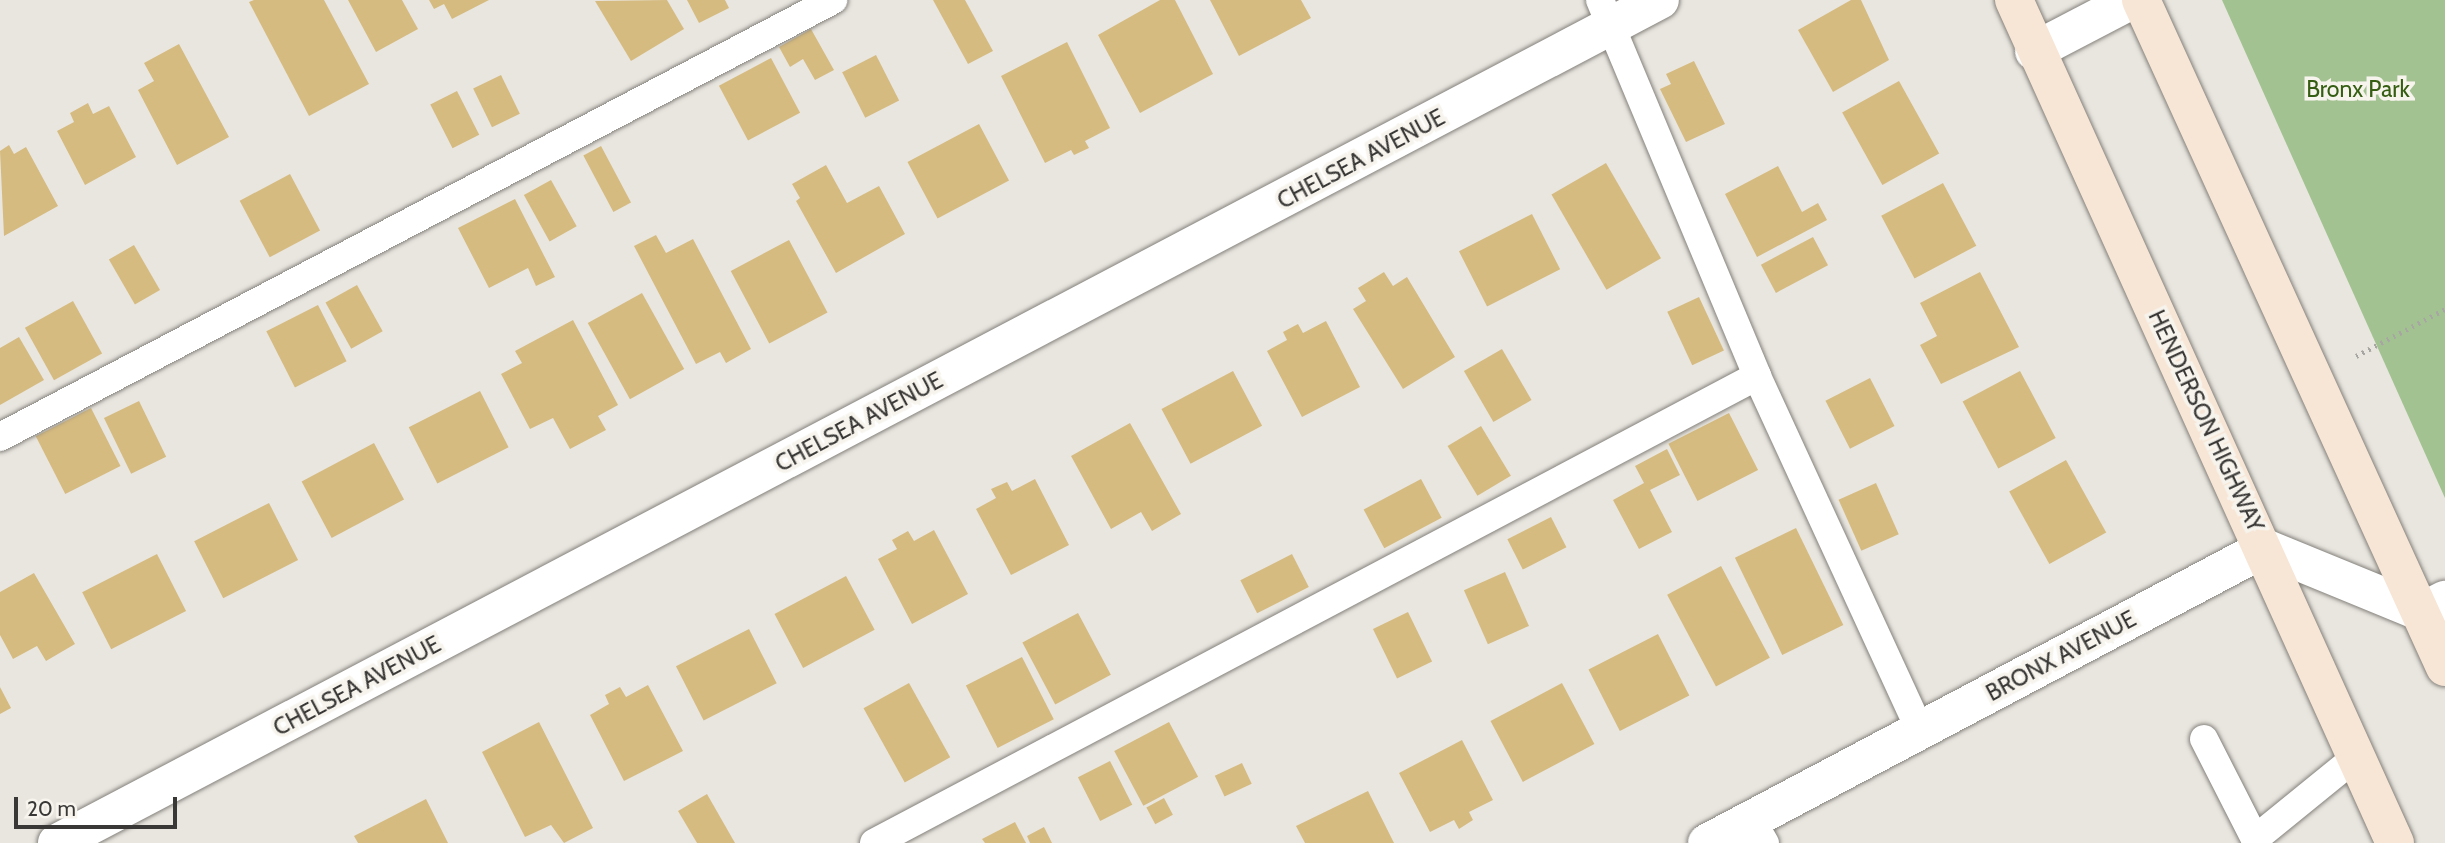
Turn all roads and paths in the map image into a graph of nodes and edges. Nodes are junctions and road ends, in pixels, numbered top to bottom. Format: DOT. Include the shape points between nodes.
graph roads {
  1 [pos="833,0"];
  2 [pos="1660,0"];
  3 [pos="2014,0"];
  4 [pos="2132,0"];
  5 [pos="2141,0"];
  6 [pos="1606,13"];
  7 [pos="2034,51"];
  8 [pos="2445,309"];
  9 [pos="2352,358"];
  10 [pos="1757,376"];
  11 [pos="0,438"];
  12 [pos="2265,548"];
  13 [pos="2433,606"];
  14 [pos="2445,667"];
  15 [pos="1920,731"];
  16 [pos="2204,739"];
  17 [pos="2357,756"];
  18 [pos="1758,831"];
  19 [pos="2256,841"];
  20 [pos="57,843"];
  21 [pos="874,843"];
  22 [pos="1707,843"];
  23 [pos="2395,843"];
  1 -- 11 [label="lane"];
  2 -- 6 [label="street, CHELSEA AVENUE"];
  3 -- 7 [label="main road, HENDERSON HIGHWAY"];
  4 -- 7 [label="street"];
  5 -- 13 [label="main road"];
  6 -- 10 [label="lane"];
  6 -- 20 [label="street, CHELSEA AVENUE"];
  7 -- 12 [label="main road, HENDERSON HIGHWAY"];
  8 -- 9 [label="path"];
  10 -- 15 [label="lane"];
  10 -- 21 [label="lane"];
  12 -- 13 [label="street"];
  12 -- 15 [label="street, BRONX AVENUE"];
  12 -- 17 [label="main road, HENDERSON HIGHWAY"];
  13 -- 14 [label="main road"];
  15 -- 18 [label="street, BRONX AVENUE"];
  16 -- 19 [label="lane"];
  17 -- 19 [label="lane"];
  17 -- 23 [label="main road, HENDERSON HIGHWAY"];
  18 -- 22 [label="street, BRONX AVENUE"];
}
